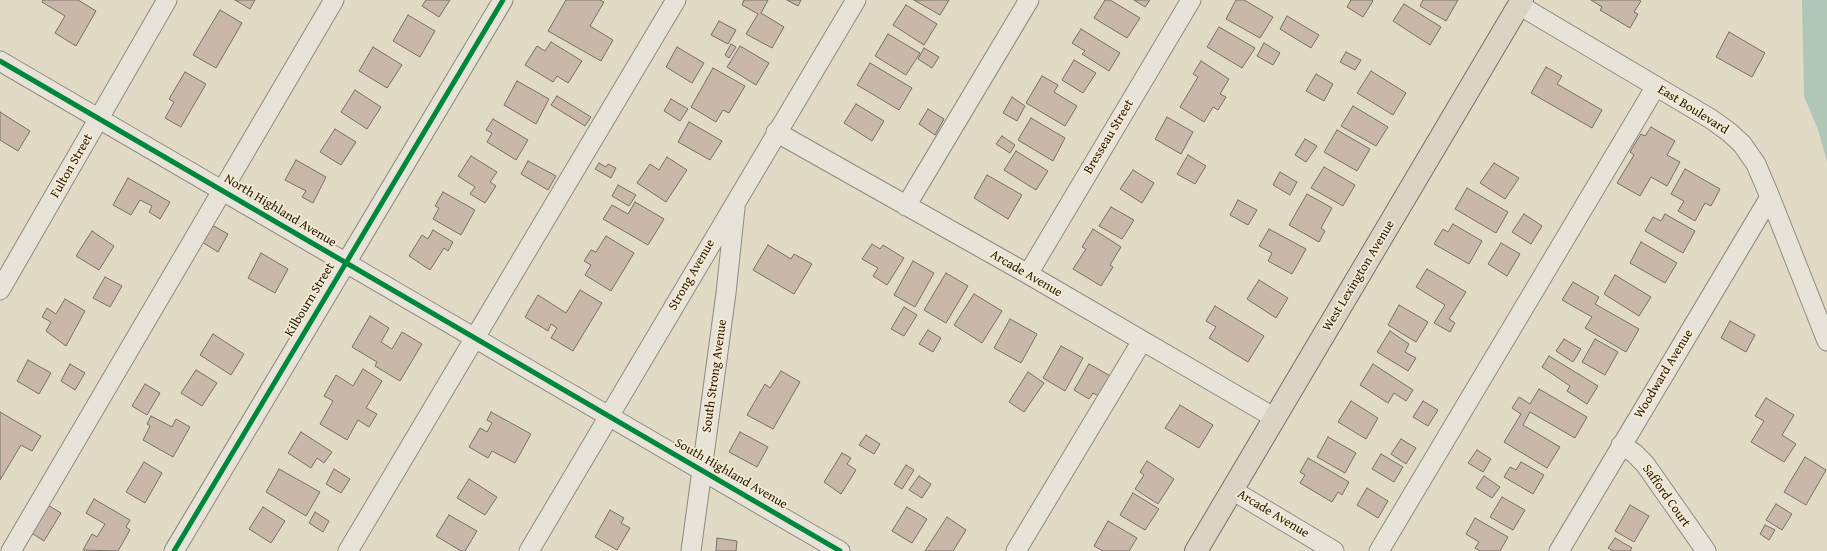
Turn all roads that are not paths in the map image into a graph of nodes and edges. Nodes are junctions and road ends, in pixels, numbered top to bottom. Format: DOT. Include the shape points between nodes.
graph roads {
  1 [pos="167,0"];
  2 [pos="334,0"];
  3 [pos="503,0"];
  4 [pos="676,0"];
  5 [pos="856,0"];
  6 [pos="1029,0"];
  7 [pos="1191,0"];
  8 [pos="1520,2"];
  9 [pos="0,61"];
  10 [pos="1656,86"];
  11 [pos="99,118"];
  12 [pos="776,132"];
  13 [pos="223,190"];
  14 [pos="1770,197"];
  15 [pos="736,200"];
  16 [pos="906,206"];
  17 [pos="345,263"];
  18 [pos="1028,274"];
  19 [pos="0,290"];
  20 [pos="475,339"];
  21 [pos="1142,341"];
  22 [pos="1827,341"];
  23 [pos="610,417"];
  24 [pos="1275,418"];
  25 [pos="1621,445"];
  26 [pos="702,470"];
  27 [pos="1232,490"];
  28 [pos="11,551"];
  29 [pos="174,551"];
  30 [pos="348,551"];
  31 [pos="530,551"];
  32 [pos="691,551"];
  33 [pos="840,551"];
  34 [pos="1016,551"];
  35 [pos="1196,551"];
  36 [pos="1334,551"];
  37 [pos="1379,551"];
  38 [pos="1559,551"];
  39 [pos="1706,551"];
  1 -- 11 [label="street, Fulton Street"];
  2 -- 13 [label="street"];
  3 -- 17 [label="street, Kilbourn Street"];
  4 -- 20 [label="street"];
  5 -- 12 [label="street, Strong Avenue"];
  6 -- 16 [label="street"];
  7 -- 18 [label="street, Bresseau Street"];
  8 -- 10 [label="street, East Boulevard"];
  8 -- 24 [label="main road, West Lexington Avenue"];
  9 -- 11 [label="street, North Highland Avenue"];
  10 -- 14 [label="street, East Boulevard" via="1729,132 1756,164"];
  10 -- 37 [label="street"];
  11 -- 13 [label="street, North Highland Avenue"];
  11 -- 19 [label="street, Fulton Street"];
  12 -- 15 [label="street, Strong Avenue"];
  12 -- 16 [label="street, Arcade Avenue"];
  13 -- 17 [label="street, North Highland Avenue"];
  13 -- 28 [label="street"];
  14 -- 22 [label="street, East Boulevard"];
  14 -- 25 [label="street, Woodward Avenue"];
  15 -- 23 [label="street, Strong Avenue"];
  15 -- 26 [label="street, South Strong Avenue"];
  16 -- 18 [label="street, Arcade Avenue"];
  17 -- 20 [label="street, North Highland Avenue"];
  17 -- 29 [label="street, Kilbourn Street"];
  18 -- 21 [label="street, Arcade Avenue"];
  20 -- 23 [label="street, North Highland Avenue"];
  20 -- 30 [label="street"];
  21 -- 24 [label="street, Arcade Avenue"];
  21 -- 34 [label="street"];
  23 -- 26 [label="street, South Highland Avenue"];
  23 -- 31 [label="street, Strong Avenue"];
  24 -- 27 [label="main road, West Lexington Avenue"];
  25 -- 38 [label="street, Woodward Avenue"];
  25 -- 39 [label="street, Safford Court" via="1645,464"];
  26 -- 32 [label="street, South Strong Avenue"];
  26 -- 33 [label="street, South Highland Avenue"];
  27 -- 35 [label="main road, West Lexington Avenue"];
  27 -- 36 [label="street, Arcade Avenue"];
}
